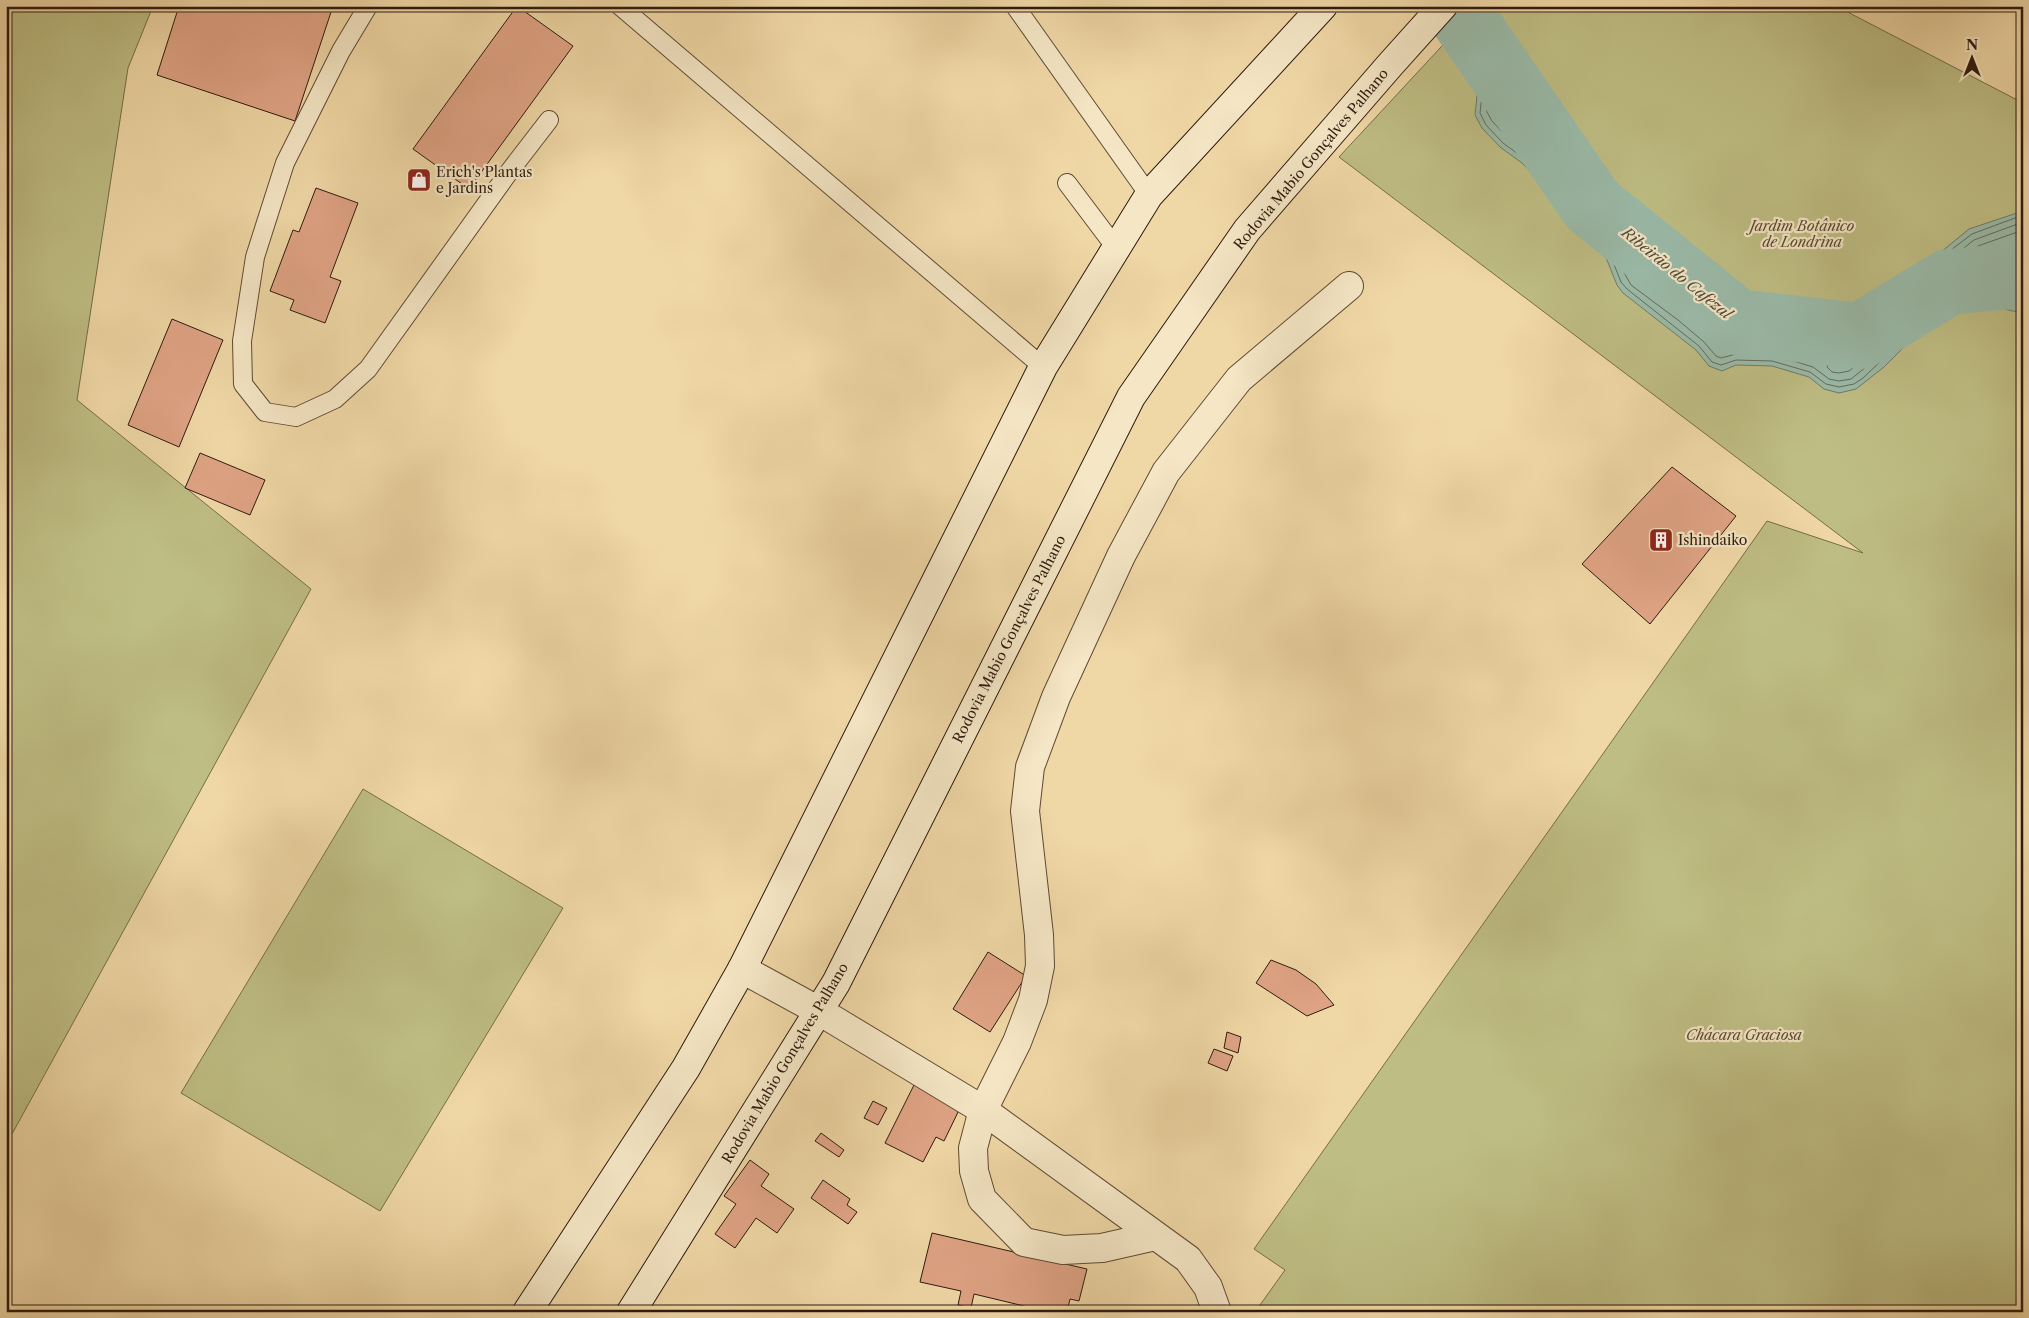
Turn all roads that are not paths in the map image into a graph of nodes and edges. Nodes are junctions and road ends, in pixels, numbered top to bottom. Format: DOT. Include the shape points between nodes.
graph roads {
  1 [pos="368,6"];
  2 [pos="620,6"];
  3 [pos="1015,6"];
  4 [pos="1443,6"];
  5 [pos="1322,7"];
  6 [pos="549,120"];
  7 [pos="1067,183"];
  8 [pos="1150,196"];
  9 [pos="1116,248"];
  10 [pos="1349,286"];
  11 [pos="1043,366"];
  12 [pos="742,969"];
  13 [pos="819,1011"];
  14 [pos="983,1110"];
  15 [pos="1154,1236"];
  16 [pos="527,1312"];
  17 [pos="631,1312"];
  18 [pos="1217,1312"];
  1 -- 6 [label="lane" via="341,50 286,163 255,257 242,341 243,384 265,412 296,417 335,399 368,369"];
  2 -- 11 [label="lane"];
  3 -- 8 [label="lane"];
  4 -- 13 [label="main road, Rodovia Mabio Gonçalves Palhano" via="1247,230 1131,398"];
  5 -- 8 [label="main road"];
  7 -- 9 [label="lane"];
  8 -- 9 [label="main road"];
  9 -- 11 [label="main road"];
  10 -- 14 [label="main road" via="1238,379 1166,472 1121,556 1056,697 1030,767 1025,811 1040,966 1033,1000 1017,1042"];
  11 -- 12 [label="main road"];
  12 -- 13 [label="main road"];
  12 -- 16 [label="main road" via="686,1068"];
  13 -- 14 [label="main road"];
  13 -- 17 [label="main road, Rodovia Mabio Gonçalves Palhano"];
  14 -- 15 [label="main road"];
  14 -- 15 [label="main road" via="973,1148 974,1171 982,1199 1024,1242 1063,1250 1102,1248"];
  15 -- 18 [label="main road" via="1188,1259 1208,1287"];
}
